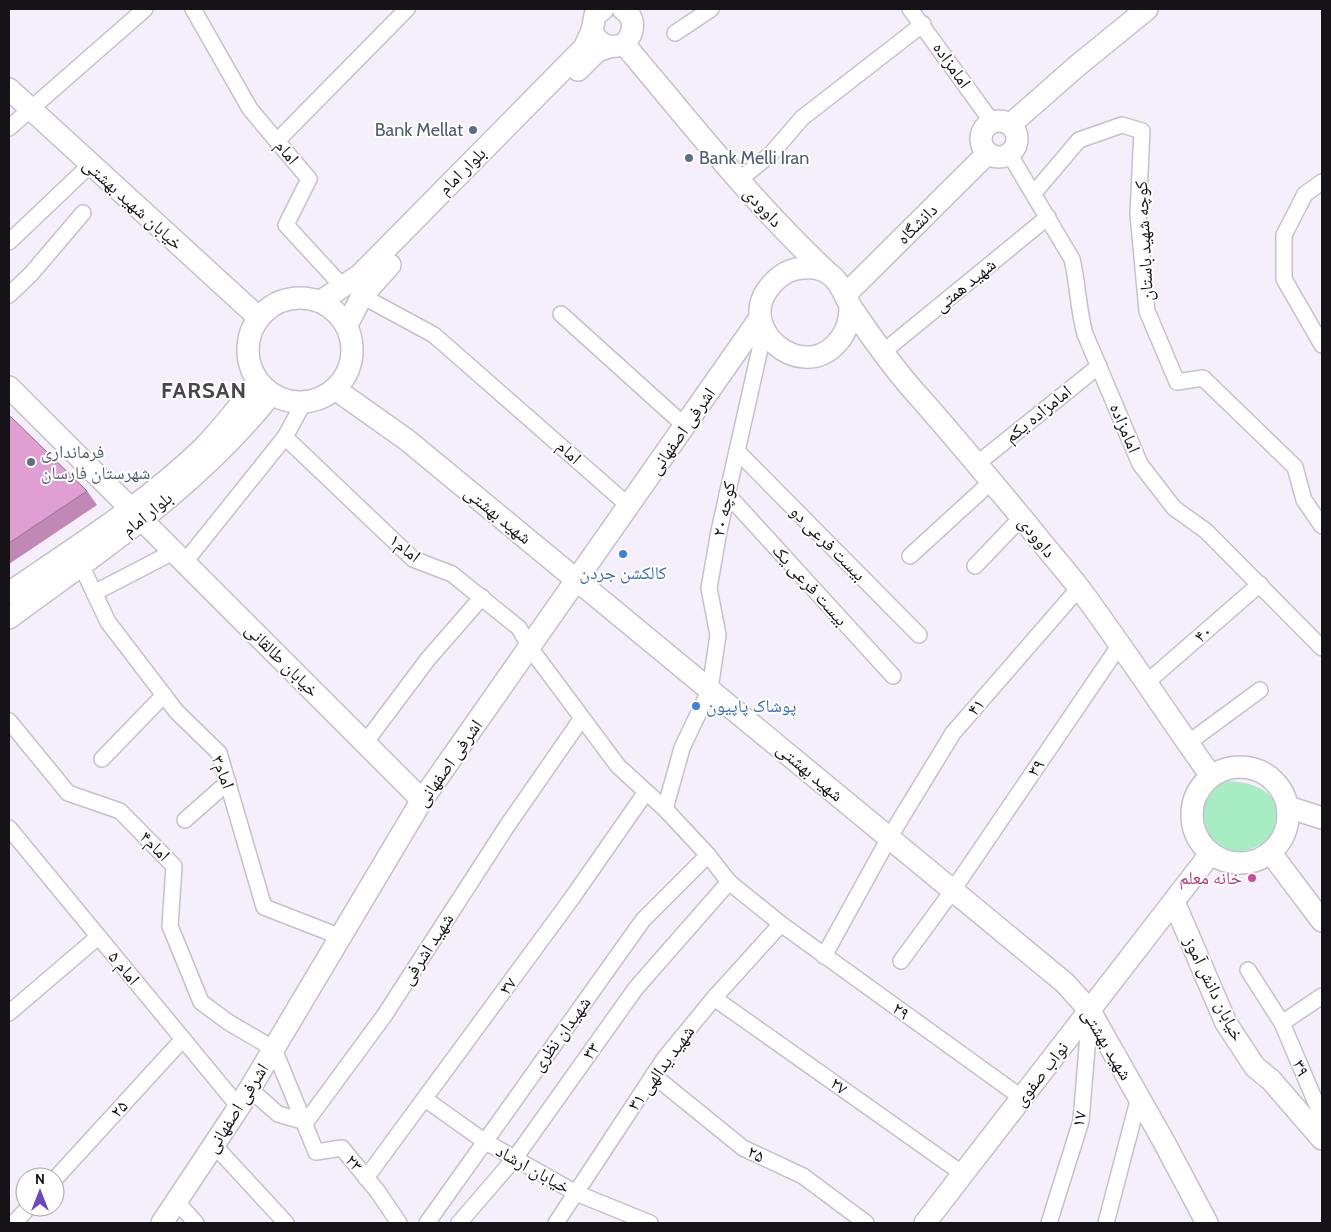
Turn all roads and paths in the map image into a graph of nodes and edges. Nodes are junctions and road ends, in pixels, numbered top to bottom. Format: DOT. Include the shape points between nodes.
graph roads {
  1 [pos="145,9"];
  2 [pos="193,9"];
  3 [pos="406,9"];
  4 [pos="601,9"];
  5 [pos="711,9"];
  6 [pos="910,9"];
  7 [pos="1147,9"];
  8 [pos="631,12"];
  9 [pos="923,24"];
  10 [pos="592,31"];
  11 [pos="675,33"];
  12 [pos="616,45"];
  13 [pos="9,89"];
  14 [pos="30,110"];
  15 [pos="1001,123"];
  16 [pos="9,128"];
  17 [pos="277,141"];
  18 [pos="988,154"];
  19 [pos="1010,155"];
  20 [pos="90,165"];
  21 [pos="739,180"];
  22 [pos="1322,182"];
  23 [pos="1034,193"];
  24 [pos="83,213"];
  25 [pos="1048,217"];
  26 [pos="9,242"];
  27 [pos="830,275"];
  28 [pos="353,292"];
  29 [pos="9,295"];
  30 [pos="848,300"];
  31 [pos="321,301"];
  32 [pos="560,314"];
  33 [pos="258,317"];
  34 [pos="347,324"];
  35 [pos="762,325"];
  36 [pos="1322,345"];
  37 [pos="883,352"];
  38 [pos="1099,366"];
  39 [pos="9,387"];
  40 [pos="264,388"];
  41 [pos="335,389"];
  42 [pos="304,402"];
  43 [pos="685,426"];
  44 [pos="285,437"];
  45 [pos="737,451"];
  46 [pos="978,463"];
  47 [pos="992,482"];
  48 [pos="727,494"];
  49 [pos="629,506"];
  50 [pos="136,515"];
  51 [pos="1021,518"];
  52 [pos="1322,526"];
  53 [pos="910,556"];
  54 [pos="178,557"];
  55 [pos="81,565"];
  56 [pos="975,566"];
  57 [pos="578,580"];
  58 [pos="1260,584"];
  59 [pos="1079,588"];
  60 [pos="9,593"];
  61 [pos="94,593"];
  62 [pos="482,597"];
  63 [pos="9,618"];
  64 [pos="919,635"];
  65 [pos="1119,646"];
  66 [pos="530,648"];
  67 [pos="1322,648"];
  68 [pos="893,676"];
  69 [pos="1146,683"];
  70 [pos="710,689"];
  71 [pos="1260,690"];
  72 [pos="164,695"];
  73 [pos="582,718"];
  74 [pos="9,721"];
  75 [pos="365,743"];
  76 [pos="1188,743"];
  77 [pos="102,759"];
  78 [pos="1211,776"];
  79 [pos="228,782"];
  80 [pos="646,792"];
  81 [pos="422,800"];
  82 [pos="1288,807"];
  83 [pos="665,809"];
  84 [pos="1322,818"];
  85 [pos="185,820"];
  86 [pos="9,828"];
  87 [pos="889,838"];
  88 [pos="1270,852"];
  89 [pos="1211,853"];
  90 [pos="708,856"];
  91 [pos="729,882"];
  92 [pos="953,890"];
  93 [pos="1174,902"];
  94 [pos="1322,921"];
  95 [pos="781,924"];
  96 [pos="98,936"];
  97 [pos="340,937"];
  98 [pos="824,956"];
  99 [pos="901,961"];
  100 [pos="1248,970"];
  101 [pos="1322,996"];
  102 [pos="714,998"];
  103 [pos="1090,1011"];
  104 [pos="9,1013"];
  105 [pos="1282,1023"];
  106 [pos="183,1039"];
  107 [pos="274,1049"];
  108 [pos="653,1076"];
  109 [pos="250,1089"];
  110 [pos="1139,1097"];
  111 [pos="1022,1098"];
  112 [pos="425,1099"];
  113 [pos="239,1107"];
  114 [pos="306,1122"];
  115 [pos="1322,1131"];
  116 [pos="1322,1139"];
  117 [pos="484,1141"];
  118 [pos="214,1145"];
  119 [pos="515,1158"];
  120 [pos="65,1168"];
  121 [pos="963,1174"];
  122 [pos="366,1178"];
  123 [pos="576,1193"];
  124 [pos="176,1201"];
  125 [pos="1203,1221"];
  126 [pos="162,1223"];
  127 [pos="196,1223"];
  128 [pos="286,1223"];
  129 [pos="399,1223"];
  130 [pos="427,1223"];
  131 [pos="459,1223"];
  132 [pos="556,1223"];
  133 [pos="650,1223"];
  134 [pos="866,1223"];
  135 [pos="925,1223"];
  136 [pos="1049,1223"];
  137 [pos="1106,1223"];
  1 -- 14 [label="street"];
  2 -- 17 [label="street, امام" via="250,109"];
  3 -- 17 [label="street"];
  4 -- 10 [label="main road, بلوار امام" via="592,23"];
  5 -- 11 [label="street"];
  6 -- 9 [label="street, امامزاده"];
  7 -- 15 [label="main road"];
  8 -- 12 [label="main road" via="632,32"];
  9 -- 15 [label="street, امامزاده"];
  9 -- 21 [label="street" via="802,118 771,154"];
  10 -- 12 [label="main road, داوودی" via="601,44"];
  10 -- 28 [label="main road, بلوار امام" via="584,48 360,275"];
  12 -- 21 [label="main road, داوودی"];
  12 -- 28 [label="main road, بلوار امام" via="597,51"];
  13 -- 14 [label="main road, خیابان شهید بهشتی"];
  14 -- 16 [label="street"];
  14 -- 20 [label="main road, خیابان شهید بهشتی"];
  15 -- 18 [label="main road" via="982,133 983,148"];
  15 -- 19 [label="main road" via="1016,131 1016,148"];
  17 -- 28 [label="street, امام" via="309,179 286,225"];
  18 -- 19 [label="main road" via="994,157"];
  18 -- 30 [label="main road, دانشگاه"];
  19 -- 23 [label="street, امامزاده"];
  20 -- 26 [label="street"];
  20 -- 33 [label="main road, خیابان شهید بهشتی"];
  21 -- 27 [label="main road, داوودی"];
  22 -- 36 [label="street" via="1305,194 1284,235 1284,279"];
  23 -- 25 [label="street, امامزاده"];
  23 -- 52 [label="street, کوچه شهید باستان" via="1079,140 1122,125 1142,131 1138,214 1147,311 1177,382 1203,378 1295,467 1304,500"];
  24 -- 29 [label="street" via="32,274"];
  25 -- 37 [label="street, شهید همتی"];
  25 -- 38 [label="street, امامزاده" via="1072,259 1079,311"];
  27 -- 30 [label="main road"];
  27 -- 35 [label="main road" via="806,268 792,269 780,275 764,294 760,307"];
  28 -- 31 [label="main road, بلوار امام"];
  28 -- 34 [label="main road, بلوار امام"];
  28 -- 49 [label="street, امام" via="434,335"];
  30 -- 35 [label="main road" via="850,318 846,331 830,350 818,356 792,356 780,350"];
  30 -- 37 [label="main road, داوودی"];
  31 -- 33 [label="main road" via="287,298 271,305"];
  31 -- 34 [label="main road"];
  32 -- 43 [label="street"];
  33 -- 40 [label="main road" via="250,332 247,349 250,366"];
  34 -- 41 [label="main road" via="352,341 352,359 346,375"];
  35 -- 43 [label="main road, اشرفی اصفهانی"];
  35 -- 45 [label="street, کوچه ۲۰"];
  37 -- 46 [label="main road, داوودی" via="907,384"];
  38 -- 46 [label="street, امامزاده یکم"];
  38 -- 58 [label="street, امامزاده" via="1140,464 1174,508 1206,531"];
  39 -- 50 [label="main road, خیابان طالقانی"];
  40 -- 42 [label="main road" via="287,401"];
  40 -- 50 [label="main road, بلوار امام"];
  41 -- 42 [label="main road" via="321,398"];
  41 -- 57 [label="main road, شهید بهشتی" via="407,440"];
  42 -- 44 [label="street"];
  43 -- 49 [label="main road, اشرفی اصفهانی"];
  44 -- 54 [label="street"];
  44 -- 62 [label="street, امام۱" via="413,559 452,574"];
  45 -- 48 [label="street, کوچه ۲۰"];
  45 -- 64 [label="street, بیست فرعی دو"];
  46 -- 47 [label="main road, داوودی"];
  47 -- 51 [label="main road, داوودی"];
  47 -- 53 [label="street"];
  48 -- 68 [label="street, بیست فرعی یک"];
  48 -- 70 [label="street, کوچه ۲۰" via="709,588 718,635"];
  49 -- 57 [label="main road, اشرفی اصفهانی"];
  50 -- 54 [label="main road, خیابان طالقانی"];
  50 -- 55 [label="main road, بلوار امام"];
  50 -- 60 [label="main road, بلوار امام"];
  51 -- 56 [label="street"];
  51 -- 59 [label="main road, داوودی"];
  54 -- 61 [label="street"];
  54 -- 75 [label="main road, خیابان طالقانی"];
  55 -- 61 [label="street, امام۳"];
  55 -- 63 [label="main road, بلوار امام"];
  57 -- 66 [label="main road, اشرفی اصفهانی"];
  57 -- 70 [label="main road, شهید بهشتی"];
  58 -- 67 [label="street, امامزاده"];
  58 -- 69 [label="street, ۴۰"];
  59 -- 65 [label="main road, داوودی"];
  59 -- 87 [label="street, ۴۱" via="953,733"];
  61 -- 72 [label="street, امام۳" via="108,622"];
  62 -- 66 [label="street, امام۱" via="519,628"];
  62 -- 75 [label="street" via="428,659"];
  65 -- 69 [label="main road, داوودی"];
  65 -- 92 [label="street, ۳۹"];
  66 -- 73 [label="street, امام۱"];
  66 -- 81 [label="main road, اشرفی اصفهانی"];
  69 -- 76 [label="main road, داوودی"];
  70 -- 83 [label="street, کوچه ۲۰" via="682,748"];
  70 -- 87 [label="main road, شهید بهشتی"];
  71 -- 76 [label="street"];
  72 -- 77 [label="street"];
  72 -- 79 [label="street, امام۳" via="219,753"];
  73 -- 80 [label="street, امام۱" via="618,766"];
  73 -- 114 [label="street, شهید اشرفی" via="507,826 384,1016"];
  74 -- 107 [label="street, امام۴" via="68,793 120,811 174,866 170,926 201,1002"];
  75 -- 81 [label="main road, خیابان طالقانی"];
  76 -- 78 [label="main road, داوودی"];
  78 -- 82 [label="main road" via="1230,768 1252,768 1265,773 1276,782"];
  78 -- 89 [label="main road" via="1200,787 1192,815 1200,842"];
  79 -- 85 [label="street"];
  79 -- 97 [label="street, امام۳" via="264,907"];
  80 -- 83 [label="street, ۲۹"];
  80 -- 112 [label="street, ۳۷"];
  81 -- 97 [label="main road, اشرفی اصفهانی"];
  82 -- 84 [label="main road"];
  82 -- 88 [label="main road" via="1284,835"];
  83 -- 90 [label="street, ۲۹"];
  86 -- 96 [label="street, امام ۵"];
  87 -- 92 [label="main road, شهید بهشتی"];
  87 -- 98 [label="street, ۴۱"];
  88 -- 89 [label="main road" via="1252,862 1238,863"];
  88 -- 94 [label="main road"];
  89 -- 93 [label="main road, نواب صفوی"];
  90 -- 91 [label="street, ۲۹"];
  90 -- 117 [label="street, شهیدان نظری" via="642,920"];
  91 -- 95 [label="street, ۲۹"];
  91 -- 119 [label="street, ۳۳" via="636,988"];
  92 -- 99 [label="street, ۳۹"];
  92 -- 103 [label="main road, شهید بهشتی" via="1065,983"];
  93 -- 103 [label="main road, نواب صفوی"];
  93 -- 116 [label="main road, خیابان دانش آموز" via="1226,1023 1254,1067 1271,1080"];
  95 -- 98 [label="street, ۲۹"];
  95 -- 102 [label="street, ۳۱ شهید یدالهی"];
  96 -- 104 [label="street"];
  96 -- 106 [label="street, امام ۵"];
  97 -- 107 [label="main road, اشرفی اصفهانی"];
  98 -- 111 [label="street, ۲۹"];
  100 -- 105 [label="street, ۳۹"];
  101 -- 105 [label="street"];
  102 -- 108 [label="street, ۳۱ شهید یدالهی"];
  102 -- 121 [label="street, ۲۷"];
  103 -- 110 [label="main road, شهید بهشتی"];
  103 -- 111 [label="main road, نواب صفوی"];
  103 -- 136 [label="street, ۱۷" via="1080,1121"];
  105 -- 115 [label="street, ۳۹" via="1319,1110"];
  106 -- 113 [label="street, امام ۵"];
  106 -- 120 [label="street, ۲۵"];
  107 -- 109 [label="main road, اشرفی اصفهانی"];
  107 -- 114 [label="street"];
  108 -- 123 [label="street, ۳۱ شهید یدالهی"];
  108 -- 134 [label="street, ۲۵" via="742,1148 803,1176"];
  109 -- 113 [label="main road, اشرفی اصفهانی"];
  109 -- 114 [label="street" via="278,1114"];
  110 -- 125 [label="main road, شهید بهشتی"];
  110 -- 137 [label="street"];
  111 -- 121 [label="main road, نواب صفوی"];
  112 -- 117 [label="street, خیابان ارشاد"];
  112 -- 122 [label="street, ۳۷"];
  113 -- 118 [label="main road, اشرفی اصفهانی"];
  114 -- 122 [label="street, ۲۳" via="316,1152 342,1148"];
  117 -- 119 [label="street, خیابان ارشاد"];
  117 -- 130 [label="street, شهیدان نظری"];
  118 -- 124 [label="main road, اشرفی اصفهانی"];
  118 -- 128 [label="street"];
  119 -- 123 [label="street, خیابان ارشاد"];
  119 -- 131 [label="street, ۳۳"];
  121 -- 135 [label="main road, نواب صفوی"];
  122 -- 129 [label="street, ۲۳"];
  123 -- 132 [label="street, ۳۱ شهید یدالهی"];
  123 -- 133 [label="street, خیابان ارشاد"];
  124 -- 126 [label="main road, اشرفی اصفهانی"];
  124 -- 127 [label="street"];
}
